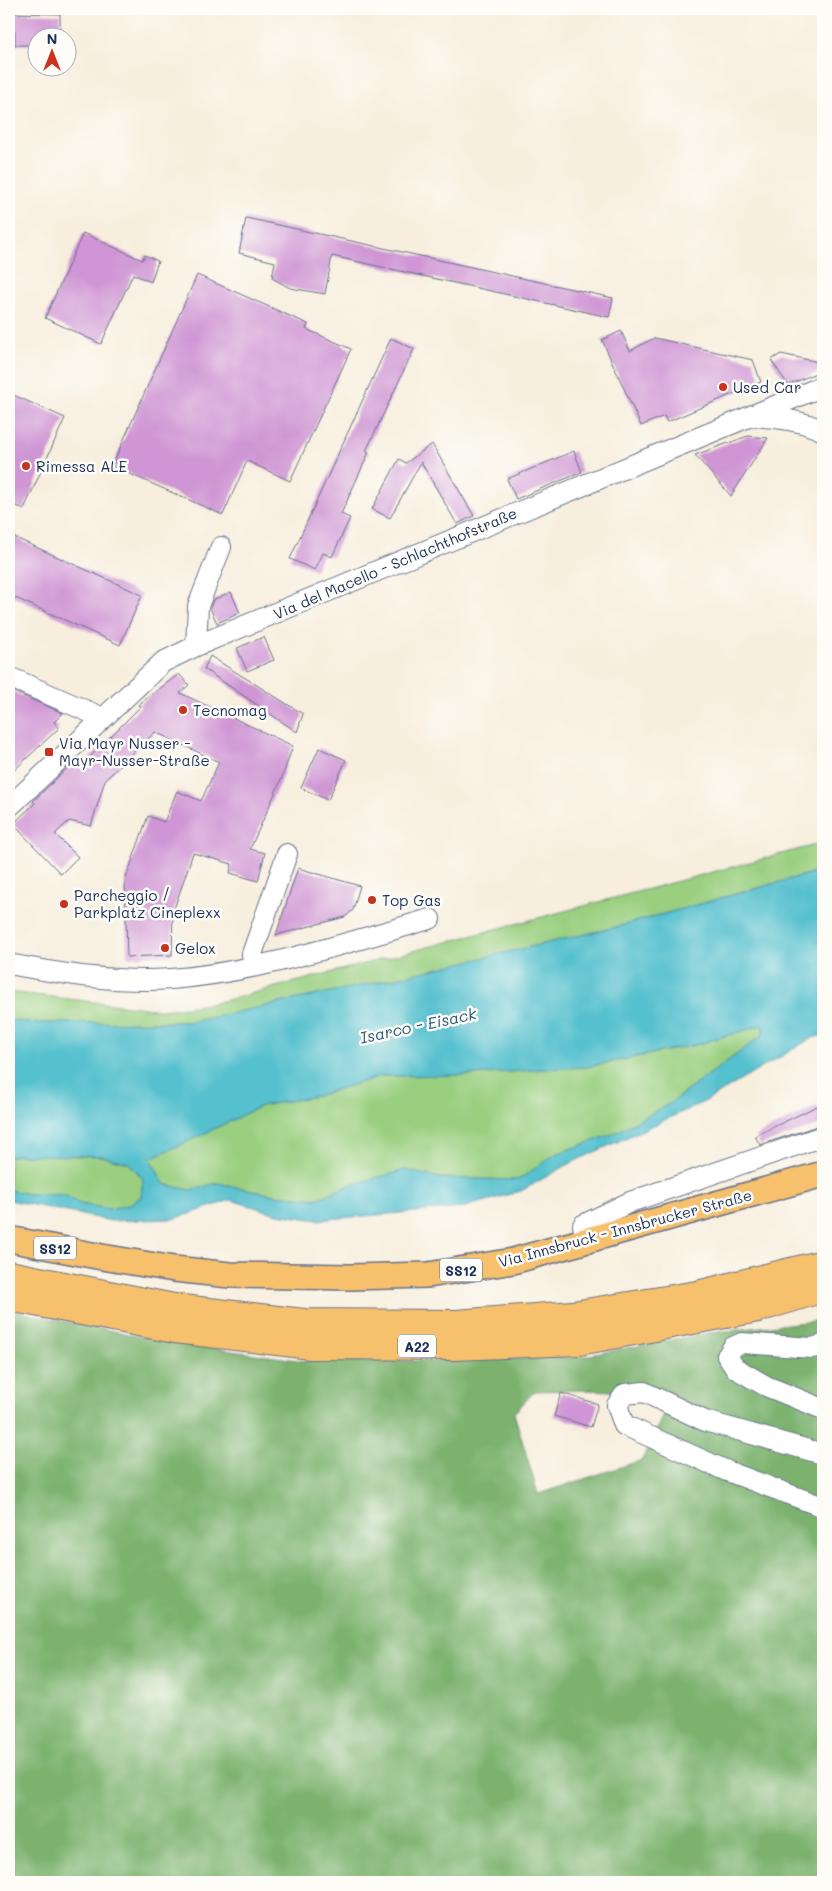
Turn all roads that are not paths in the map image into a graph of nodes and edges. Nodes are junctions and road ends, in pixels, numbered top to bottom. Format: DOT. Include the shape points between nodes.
graph roads {
  1 [pos="823,386"];
  2 [pos="750,416"];
  3 [pos="823,431"];
  4 [pos="221,546"];
  5 [pos="196,646"];
  6 [pos="9,676"];
  7 [pos="103,718"];
  8 [pos="9,807"];
  9 [pos="287,854"];
  10 [pos="430,919"];
  11 [pos="9,964"];
  12 [pos="254,966"];
  13 [pos="823,1136"];
  14 [pos="823,1174"];
  15 [pos="9,1239"];
  16 [pos="586,1242"];
  17 [pos="823,1264"];
  18 [pos="9,1275"];
  19 [pos="823,1288"];
  20 [pos="9,1297"];
  21 [pos="823,1344"];
  22 [pos="823,1409"];
  23 [pos="823,1454"];
  24 [pos="823,1507"];
  1 -- 2 [label="street, Via del Macello - Schlachthofstraße"];
  2 -- 3 [label="street" via="782,418"];
  2 -- 5 [label="street, Via del Macello - Schlachthofstraße"];
  4 -- 5 [label="street" via="198,606"];
  5 -- 7 [label="street, Via del Macello - Schlachthofstraße" via="163,662"];
  6 -- 7 [label="street"];
  7 -- 8 [label="street, Via del Macello - Schlachthofstraße"];
  9 -- 12 [label="street" via="252,954"];
  10 -- 12 [label="street"];
  11 -- 12 [label="street" via="116,979 170,979"];
  13 -- 16 [label="street" via="630,1202 583,1225"];
  14 -- 16 [label="main road, Via Innsbruck - Innsbrucker Straße / SS12"];
  15 -- 16 [label="main road, Via Innsbruck - Innsbrucker Straße / SS12" via="174,1269 230,1275 350,1277 428,1275 513,1261"];
  17 -- 18 [label="highway, A22" via="697,1295 574,1315 456,1324 304,1323 174,1308"];
  19 -- 20 [label="highway, A22" via="758,1308 579,1341 454,1346 311,1345 175,1329"];
  21 -- 22 [label="street" via="812,1348 742,1343 733,1347 727,1356 735,1368 766,1386"];
  23 -- 24 [label="street" via="705,1422 644,1392 625,1394 617,1405 624,1425"];
}
